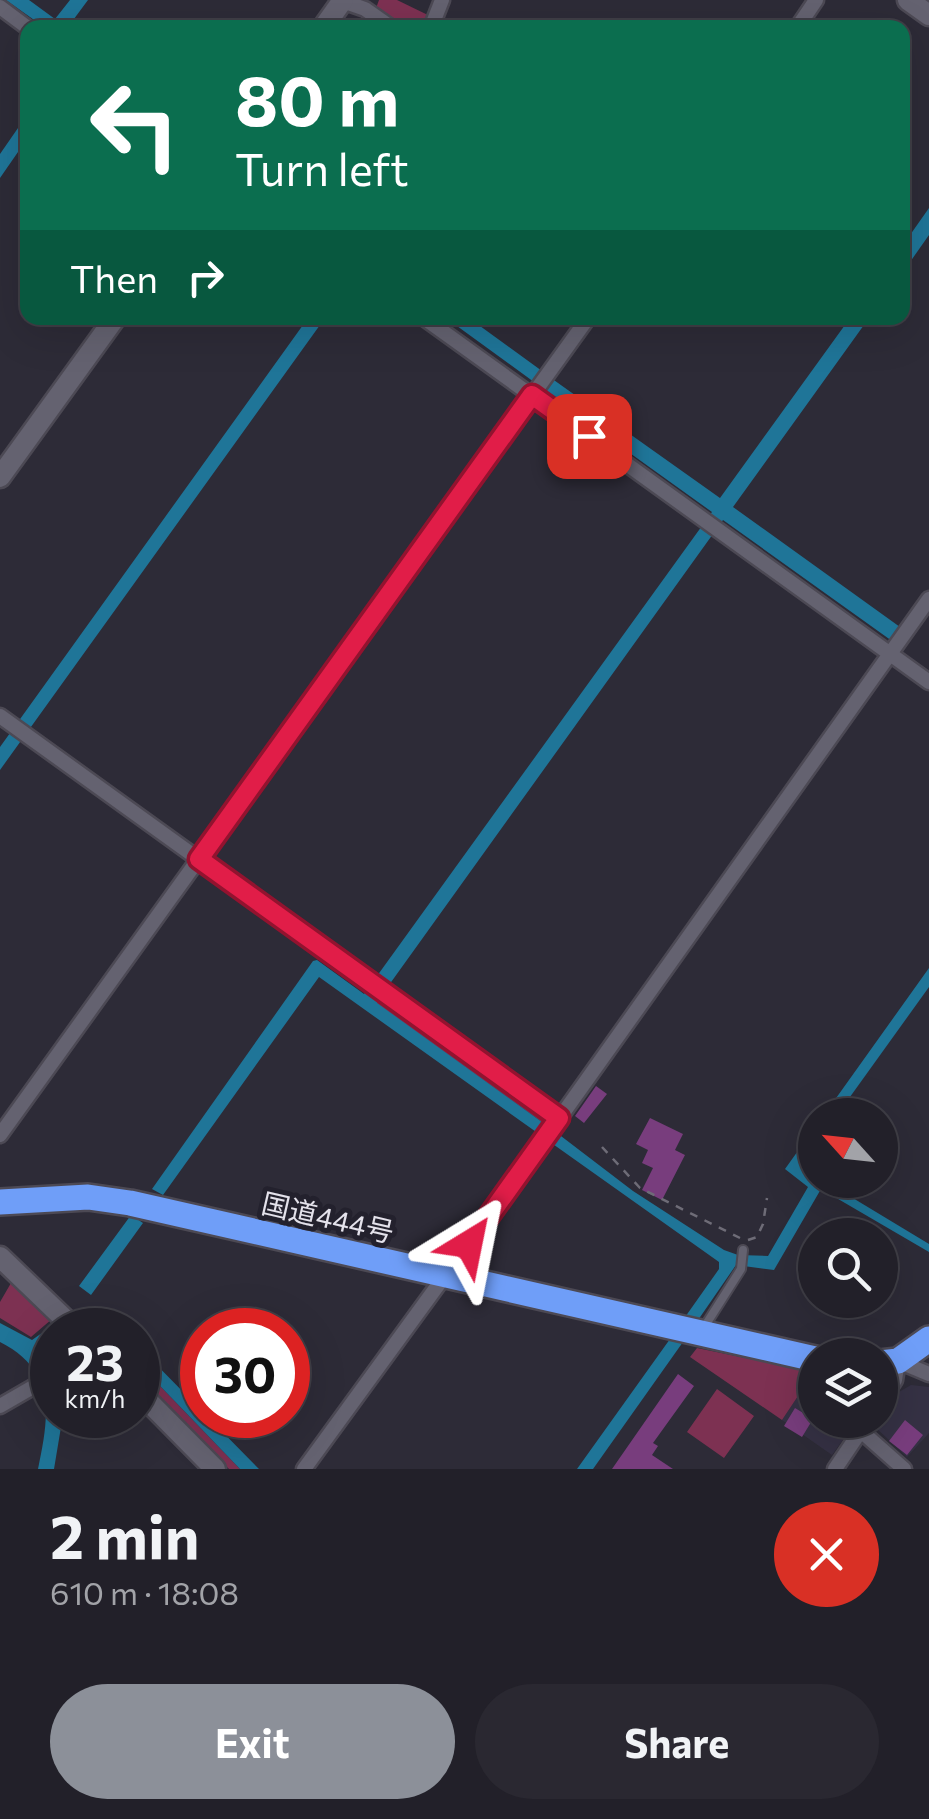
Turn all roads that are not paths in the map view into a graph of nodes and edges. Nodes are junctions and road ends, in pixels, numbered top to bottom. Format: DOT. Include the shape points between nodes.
graph roads {
  1 [pos="908,0"];
  2 [pos="350,4"];
  3 [pos="929,16"];
  4 [pos="378,20"];
  5 [pos="110,325"];
  6 [pos="434,325"];
  7 [pos="583,325"];
  8 [pos="532,395"];
  9 [pos="0,478"];
  10 [pos="929,599"];
  11 [pos="890,654"];
  12 [pos="929,682"];
  13 [pos="6,721"];
  14 [pos="199,859"];
  15 [pos="559,1118"];
  16 [pos="0,1136"];
  17 [pos="0,1202"];
  18 [pos="745,1245"];
  19 [pos="0,1256"];
  20 [pos="447,1275"];
  21 [pos="53,1308"];
  22 [pos="702,1333"];
  23 [pos="929,1338"];
  24 [pos="798,1355"];
  25 [pos="898,1357"];
  26 [pos="898,1365"];
  27 [pos="929,1374"];
  28 [pos="30,1389"];
  29 [pos="0,1406"];
  30 [pos="160,1413"];
  31 [pos="856,1438"];
  32 [pos="877,1438"];
  33 [pos="215,1469"];
  34 [pos="304,1469"];
  35 [pos="835,1469"];
  36 [pos="904,1469"];
  1 -- 3 [label="street"];
  2 -- 4 [label="street"];
  5 -- 9 [label="street"];
  6 -- 8 [label="street"];
  7 -- 8 [label="street"];
  8 -- 11 [label="street"];
  8 -- 14 [label="street"];
  10 -- 11 [label="street"];
  11 -- 12 [label="street"];
  11 -- 15 [label="street"];
  13 -- 14 [label="street"];
  14 -- 15 [label="street"];
  14 -- 16 [label="street"];
  15 -- 20 [label="street"];
  17 -- 20 [label="highway, 国道444号" via="130,1202"];
  18 -- 22 [label="lane" via="740,1269"];
  19 -- 21 [label="street"];
  20 -- 22 [label="highway, 国道444号"];
  20 -- 34 [label="street"];
  22 -- 24 [label="highway, 国道444号"];
  23 -- 25 [label="highway"];
  26 -- 27 [label="street"];
  28 -- 29 [label="street"];
  30 -- 33 [label="street"];
  31 -- 35 [label="street"];
  32 -- 36 [label="street"];
}
